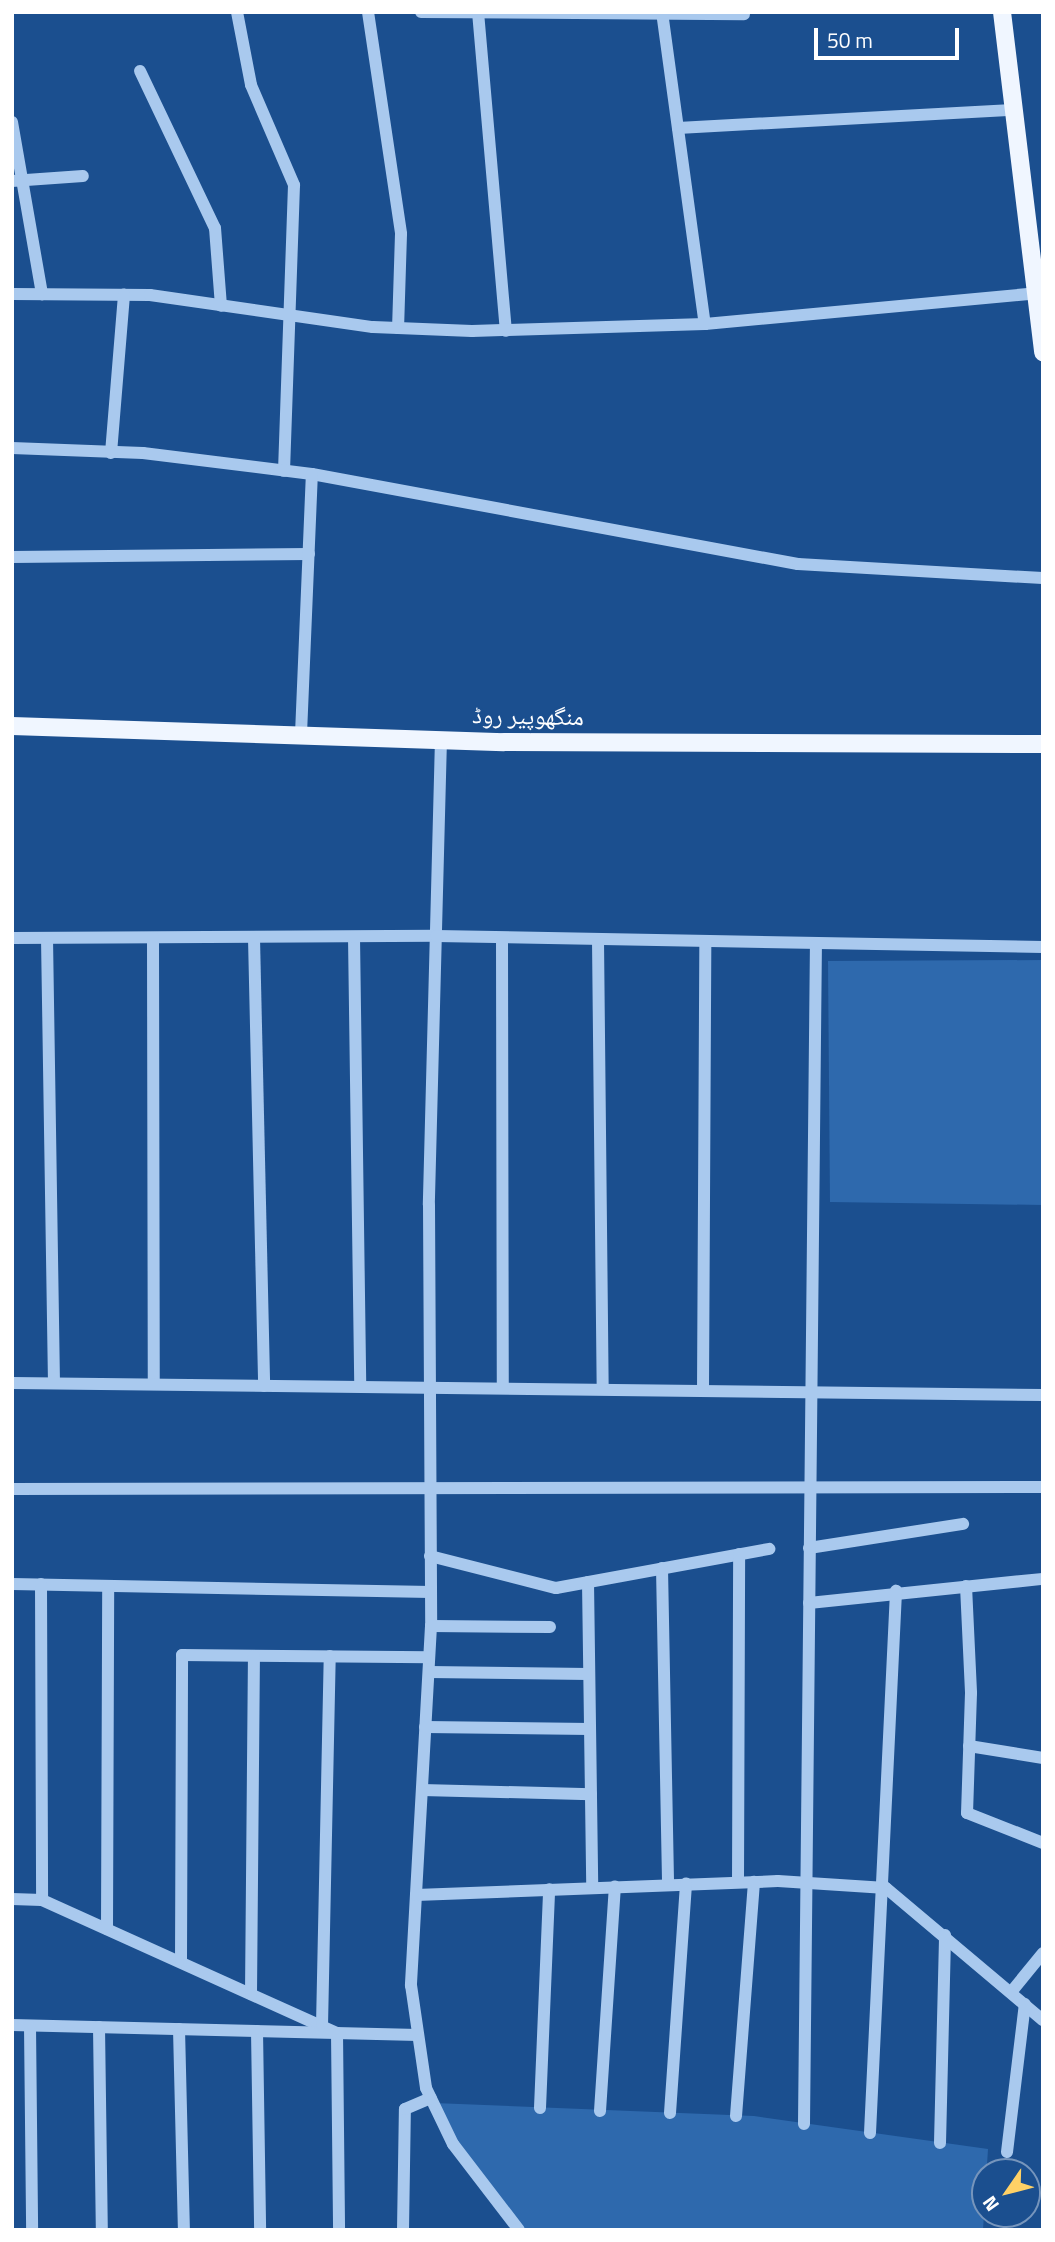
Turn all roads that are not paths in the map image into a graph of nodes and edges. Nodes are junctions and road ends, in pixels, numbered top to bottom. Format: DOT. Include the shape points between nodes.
graph roads {
  1 [pos="237,12"];
  2 [pos="368,12"];
  3 [pos="421,12"];
  4 [pos="1002,12"];
  5 [pos="662,13"];
  6 [pos="478,14"];
  7 [pos="567,14"];
  8 [pos="744,14"];
  9 [pos="140,71"];
  10 [pos="1013,110"];
  11 [pos="12,122"];
  12 [pos="678,128"];
  13 [pos="83,176"];
  14 [pos="18,180"];
  15 [pos="1039,293"];
  16 [pos="12,294"];
  17 [pos="42,294"];
  18 [pos="124,295"];
  19 [pos="221,306"];
  20 [pos="289,314"];
  21 [pos="705,324"];
  22 [pos="398,328"];
  23 [pos="506,331"];
  24 [pos="1043,353"];
  25 [pos="12,448"];
  26 [pos="111,453"];
  27 [pos="284,471"];
  28 [pos="312,474"];
  29 [pos="309,554"];
  30 [pos="12,557"];
  31 [pos="1043,578"];
  32 [pos="12,726"];
  33 [pos="301,733"];
  34 [pos="441,739"];
  35 [pos="1043,744"];
  36 [pos="436,936"];
  37 [pos="354,937"];
  38 [pos="12,938"];
  39 [pos="47,938"];
  40 [pos="153,938"];
  41 [pos="254,938"];
  42 [pos="502,938"];
  43 [pos="598,940"];
  44 [pos="705,942"];
  45 [pos="816,945"];
  46 [pos="1043,947"];
  47 [pos="12,1383"];
  48 [pos="54,1383"];
  49 [pos="154,1384"];
  50 [pos="264,1386"];
  51 [pos="360,1386"];
  52 [pos="429,1387"];
  53 [pos="503,1388"];
  54 [pos="603,1389"];
  55 [pos="703,1390"];
  56 [pos="810,1392"];
  57 [pos="1043,1395"];
  58 [pos="1043,1487"];
  59 [pos="809,1488"];
  60 [pos="12,1489"];
  61 [pos="430,1492"];
  62 [pos="963,1524"];
  63 [pos="809,1548"];
  64 [pos="769,1549"];
  65 [pos="739,1554"];
  66 [pos="430,1556"];
  67 [pos="662,1568"];
  68 [pos="1043,1580"];
  69 [pos="587,1582"];
  70 [pos="12,1584"];
  71 [pos="41,1584"];
  72 [pos="108,1586"];
  73 [pos="966,1586"];
  74 [pos="896,1591"];
  75 [pos="431,1592"];
  76 [pos="809,1603"];
  77 [pos="431,1626"];
  78 [pos="550,1627"];
  79 [pos="254,1656"];
  80 [pos="330,1656"];
  81 [pos="429,1657"];
  82 [pos="429,1672"];
  83 [pos="589,1674"];
  84 [pos="425,1727"];
  85 [pos="590,1730"];
  86 [pos="969,1746"];
  87 [pos="1043,1758"];
  88 [pos="422,1790"];
  89 [pos="591,1794"];
  90 [pos="1043,1843"];
  91 [pos="738,1882"];
  92 [pos="754,1882"];
  93 [pos="810,1883"];
  94 [pos="686,1884"];
  95 [pos="668,1885"];
  96 [pos="615,1886"];
  97 [pos="592,1888"];
  98 [pos="886,1888"];
  99 [pos="549,1889"];
  100 [pos="416,1895"];
  101 [pos="12,1899"];
  102 [pos="42,1900"];
  103 [pos="107,1929"];
  104 [pos="945,1936"];
  105 [pos="1043,1953"];
  106 [pos="181,1962"];
  107 [pos="1012,1992"];
  108 [pos="251,1994"];
  109 [pos="1025,2004"];
  110 [pos="1043,2020"];
  111 [pos="12,2025"];
  112 [pos="30,2026"];
  113 [pos="323,2026"];
  114 [pos="99,2027"];
  115 [pos="180,2029"];
  116 [pos="257,2031"];
  117 [pos="337,2033"];
  118 [pos="418,2035"];
  119 [pos="431,2098"];
  120 [pos="540,2108"];
  121 [pos="600,2110"];
  122 [pos="670,2113"];
  123 [pos="736,2116"];
  124 [pos="804,2124"];
  125 [pos="870,2133"];
  126 [pos="940,2143"];
  127 [pos="1007,2152"];
  128 [pos="32,2230"];
  129 [pos="102,2230"];
  130 [pos="184,2230"];
  131 [pos="260,2230"];
  132 [pos="338,2230"];
  133 [pos="403,2230"];
  134 [pos="519,2230"];
  1 -- 20 [label="street" via="251,85 290,163 294,185"];
  2 -- 22 [label="street" via="401,234"];
  3 -- 6 [label="street"];
  4 -- 10 [label="main road"];
  5 -- 7 [label="street"];
  5 -- 8 [label="street"];
  5 -- 12 [label="street"];
  6 -- 7 [label="street"];
  6 -- 23 [label="street"];
  9 -- 19 [label="street" via="215,228"];
  10 -- 12 [label="street"];
  10 -- 15 [label="main road"];
  11 -- 14 [label="street"];
  12 -- 21 [label="street"];
  13 -- 14 [label="street"];
  14 -- 17 [label="street"];
  15 -- 21 [label="street"];
  15 -- 24 [label="main road"];
  16 -- 17 [label="street"];
  17 -- 18 [label="street"];
  18 -- 19 [label="street"];
  18 -- 26 [label="street"];
  19 -- 20 [label="street"];
  20 -- 22 [label="street"];
  20 -- 27 [label="street"];
  21 -- 23 [label="street"];
  22 -- 23 [label="street"];
  25 -- 26 [label="street"];
  26 -- 27 [label="street"];
  27 -- 28 [label="street"];
  28 -- 29 [label="street"];
  28 -- 31 [label="street" via="798,564"];
  29 -- 30 [label="street"];
  29 -- 33 [label="street"];
  32 -- 33 [label="main road, منگھوپیر روڈ"];
  33 -- 34 [label="main road, منگھوپیر روڈ"];
  34 -- 35 [label="main road, منگھوپیر روڈ"];
  34 -- 36 [label="street"];
  36 -- 37 [label="street"];
  36 -- 42 [label="street"];
  36 -- 52 [label="street"];
  37 -- 41 [label="street"];
  37 -- 51 [label="street"];
  38 -- 39 [label="street"];
  39 -- 40 [label="street"];
  39 -- 48 [label="street"];
  40 -- 41 [label="street"];
  40 -- 49 [label="street"];
  41 -- 50 [label="street"];
  42 -- 43 [label="street"];
  42 -- 53 [label="street"];
  43 -- 44 [label="street"];
  43 -- 54 [label="street"];
  44 -- 45 [label="street"];
  44 -- 55 [label="street"];
  45 -- 46 [label="street"];
  45 -- 56 [label="street"];
  47 -- 48 [label="street"];
  48 -- 49 [label="street"];
  49 -- 50 [label="street"];
  50 -- 51 [label="street"];
  51 -- 52 [label="street"];
  52 -- 53 [label="street"];
  52 -- 61 [label="street"];
  53 -- 54 [label="street"];
  54 -- 55 [label="street"];
  55 -- 56 [label="street"];
  56 -- 57 [label="street"];
  56 -- 59 [label="street"];
  58 -- 59 [label="street"];
  59 -- 61 [label="street"];
  59 -- 63 [label="street"];
  60 -- 61 [label="street"];
  61 -- 66 [label="street"];
  62 -- 63 [label="street"];
  63 -- 76 [label="street"];
  64 -- 65 [label="street"];
  65 -- 67 [label="street"];
  65 -- 91 [label="street"];
  66 -- 69 [label="street" via="556,1588"];
  66 -- 75 [label="street"];
  67 -- 69 [label="street"];
  67 -- 95 [label="street"];
  68 -- 73 [label="street"];
  69 -- 83 [label="street"];
  70 -- 71 [label="street"];
  71 -- 72 [label="street"];
  71 -- 102 [label="street"];
  72 -- 75 [label="street"];
  72 -- 103 [label="street"];
  73 -- 74 [label="street"];
  73 -- 86 [label="street"];
  74 -- 76 [label="street"];
  74 -- 98 [label="street"];
  75 -- 77 [label="street"];
  76 -- 93 [label="street"];
  77 -- 78 [label="street"];
  77 -- 81 [label="street"];
  79 -- 80 [label="street"];
  79 -- 106 [label="street" via="182,1655"];
  79 -- 108 [label="street"];
  80 -- 81 [label="street"];
  80 -- 113 [label="street"];
  81 -- 82 [label="street"];
  82 -- 83 [label="street"];
  82 -- 84 [label="street"];
  83 -- 85 [label="street"];
  84 -- 85 [label="street"];
  84 -- 88 [label="street"];
  85 -- 89 [label="street"];
  86 -- 87 [label="street"];
  86 -- 90 [label="street" via="967,1813"];
  88 -- 89 [label="street"];
  88 -- 100 [label="street"];
  89 -- 97 [label="street"];
  91 -- 92 [label="street"];
  91 -- 94 [label="street"];
  92 -- 93 [label="street"];
  92 -- 123 [label="street"];
  93 -- 98 [label="street"];
  93 -- 124 [label="street"];
  94 -- 95 [label="street"];
  94 -- 122 [label="street"];
  95 -- 96 [label="street"];
  96 -- 97 [label="street"];
  96 -- 121 [label="street"];
  97 -- 99 [label="street"];
  98 -- 104 [label="street"];
  98 -- 125 [label="street"];
  99 -- 100 [label="street"];
  99 -- 120 [label="street"];
  100 -- 118 [label="street" via="411,1985"];
  101 -- 102 [label="street"];
  102 -- 103 [label="street"];
  103 -- 106 [label="street"];
  104 -- 107 [label="street"];
  104 -- 126 [label="street"];
  105 -- 107 [label="street"];
  106 -- 108 [label="street"];
  107 -- 109 [label="street"];
  108 -- 113 [label="street"];
  109 -- 110 [label="street"];
  109 -- 127 [label="street"];
  111 -- 112 [label="street"];
  112 -- 114 [label="street"];
  112 -- 128 [label="street"];
  113 -- 117 [label="street"];
  114 -- 115 [label="street"];
  114 -- 129 [label="street"];
  115 -- 116 [label="street"];
  115 -- 130 [label="street"];
  116 -- 117 [label="street"];
  116 -- 131 [label="street"];
  117 -- 118 [label="street"];
  117 -- 132 [label="street"];
  118 -- 119 [label="street"];
  119 -- 133 [label="street" via="405,2109"];
  119 -- 134 [label="street" via="453,2144"];
}
